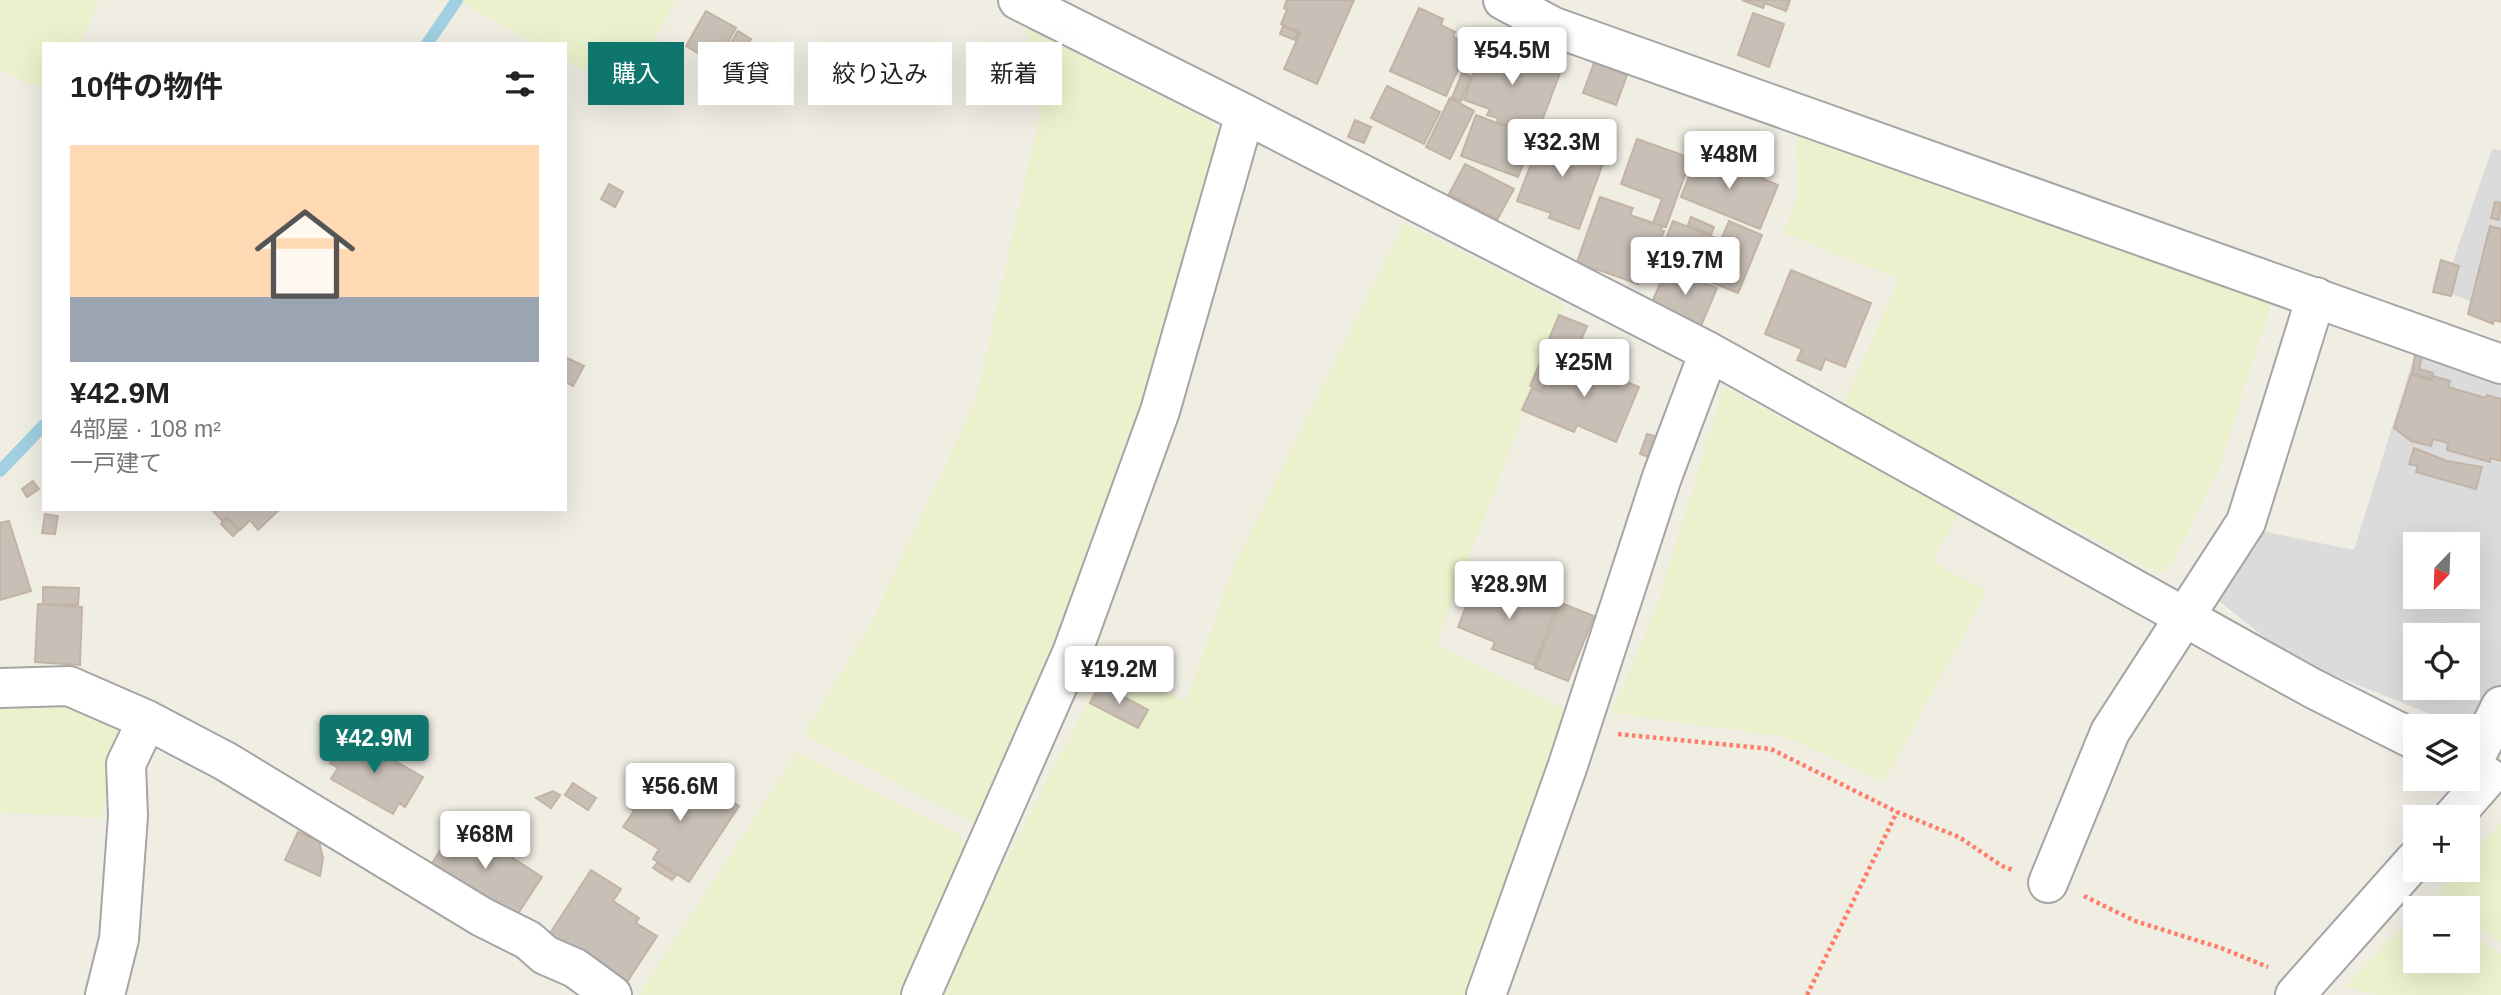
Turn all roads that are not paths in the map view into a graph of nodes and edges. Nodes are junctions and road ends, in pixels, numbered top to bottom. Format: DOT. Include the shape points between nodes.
graph roads {
  1 [pos="1018,0"];
  2 [pos="1503,0"];
  3 [pos="1245,114"];
  4 [pos="2316,297"];
  5 [pos="1709,352"];
  6 [pos="2501,364"];
  7 [pos="2185,618"];
  8 [pos="0,688"];
  9 [pos="2501,706"];
  10 [pos="148,720"];
  11 [pos="2403,734"];
  12 [pos="2482,774"];
  13 [pos="2461,805"];
  14 [pos="2403,873"];
  15 [pos="2048,883"];
  16 [pos="2301,988"];
  17 [pos="105,995"];
  18 [pos="612,995"];
  19 [pos="921,995"];
  20 [pos="1486,995"];
  1 -- 3 [label="street"];
  2 -- 4 [label="street" via="1553,27"];
  3 -- 5 [label="street"];
  3 -- 19 [label="street" via="1160,411 1077,641"];
  4 -- 6 [label="street"];
  4 -- 7 [label="street" via="2246,522"];
  5 -- 7 [label="street"];
  5 -- 20 [label="street"];
  7 -- 11 [label="street"];
  7 -- 15 [label="street" via="2110,732"];
  8 -- 10 [label="street" via="69,686"];
  9 -- 12 [label="street"];
  10 -- 17 [label="street" via="126,764 128,816 119,939"];
  10 -- 18 [label="street" via="528,940 545,956 575,968"];
  12 -- 13 [label="street"];
  14 -- 16 [label="street"];
}
